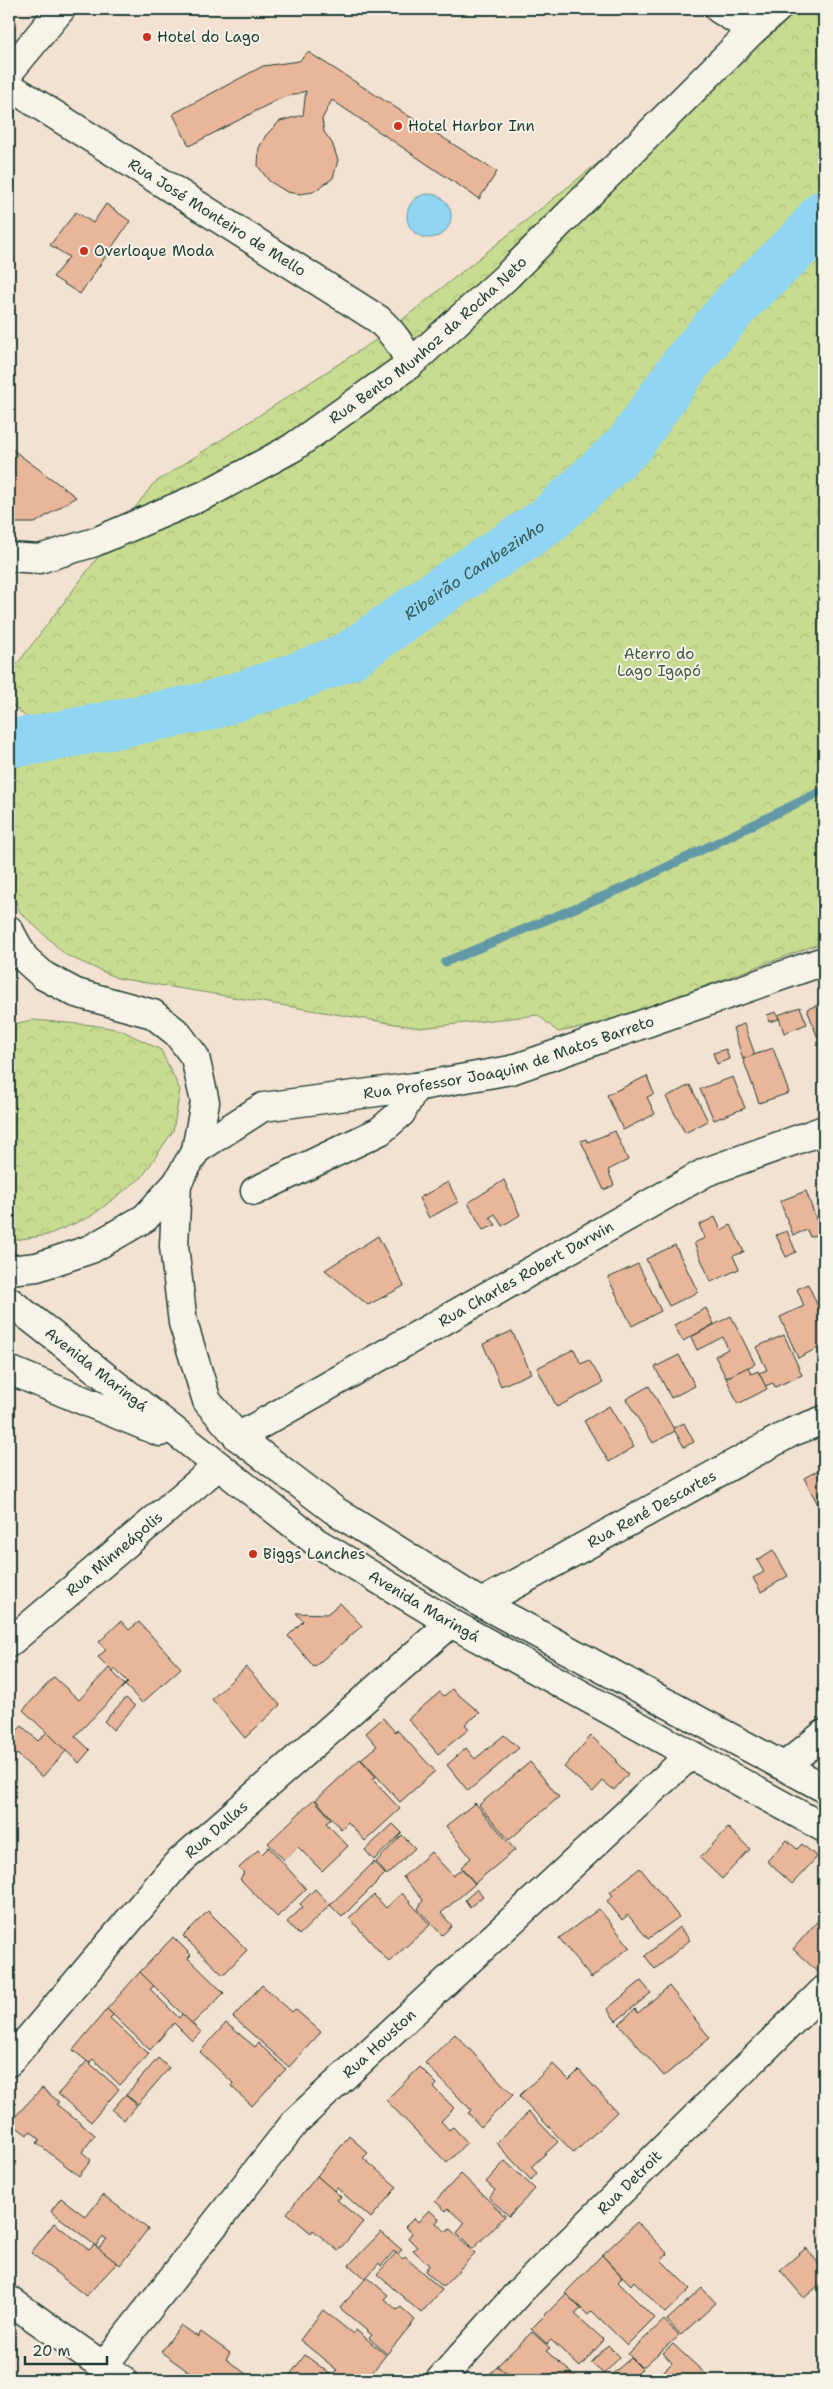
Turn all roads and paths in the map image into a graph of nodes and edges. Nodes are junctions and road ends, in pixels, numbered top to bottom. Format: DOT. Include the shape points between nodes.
graph roads {
  1 [pos="61,9"];
  2 [pos="719,9"];
  3 [pos="777,9"];
  4 [pos="753,30"];
  5 [pos="9,72"];
  6 [pos="9,86"];
  7 [pos="410,364"];
  8 [pos="9,557"];
  9 [pos="9,930"];
  10 [pos="824,961"];
  11 [pos="415,1087"];
  12 [pos="824,1130"];
  13 [pos="196,1150"];
  14 [pos="177,1183"];
  15 [pos="255,1191"];
  16 [pos="9,1270"];
  17 [pos="9,1301"];
  18 [pos="9,1370"];
  19 [pos="824,1420"];
  20 [pos="238,1437"];
  21 [pos="190,1444"];
  22 [pos="218,1466"];
  23 [pos="480,1603"];
  24 [pos="451,1623"];
  25 [pos="9,1643"];
  26 [pos="824,1734"];
  27 [pos="690,1756"];
  28 [pos="785,1766"];
  29 [pos="824,1788"];
  30 [pos="824,1828"];
  31 [pos="824,1990"];
  32 [pos="9,2062"];
  33 [pos="9,2300"];
  34 [pos="114,2373"];
  35 [pos="440,2380"];
  1 -- 5 [label="street"];
  2 -- 4 [label="street"];
  3 -- 4 [label="street, Rua Bento Munhoz da Rocha Neto"];
  4 -- 7 [label="street, Rua Bento Munhoz da Rocha Neto" via="505,278"];
  6 -- 7 [label="street, Rua José Monteiro de Mello" via="378,319 392,332"];
  7 -- 8 [label="street, Rua Bento Munhoz da Rocha Neto" via="292,448 207,494 95,542 40,559"];
  9 -- 13 [label="street" via="24,958 44,976 76,993 153,1014 177,1033 195,1056 205,1102"];
  10 -- 11 [label="street, Rua Professor Joaquim de Matos Barreto" via="511,1070"];
  11 -- 13 [label="street, Rua Professor Joaquim de Matos Barreto" via="263,1107"];
  11 -- 15 [label="street" via="401,1113 380,1130"];
  12 -- 20 [label="street, Rua Charles Robert Darwin" via="706,1172"];
  13 -- 14 [label="street"];
  14 -- 16 [label="street" via="145,1218 91,1249 38,1267"];
  14 -- 20 [label="street" via="174,1246 183,1322 207,1401"];
  17 -- 21 [label="street, Avenida Maringá"];
  18 -- 21 [label="street"];
  19 -- 23 [label="street, Rua René Descartes" via="792,1432"];
  20 -- 23 [label="street" via="334,1510"];
  21 -- 22 [label="street, Avenida Maringá"];
  22 -- 24 [label="street, Avenida Maringá" via="316,1542"];
  22 -- 25 [label="street, Rua Minneápolis"];
  23 -- 28 [label="street"];
  24 -- 27 [label="street, Avenida Maringá"];
  24 -- 32 [label="street, Rua Dallas" via="176,1865"];
  26 -- 28 [label="street"];
  27 -- 30 [label="street, Avenida Maringá"];
  27 -- 34 [label="street, Rua Houston" via="296,2120"];
  28 -- 29 [label="street"];
  31 -- 35 [label="street, Rua Detroit" via="520,2291"];
  33 -- 34 [label="street"];
}
